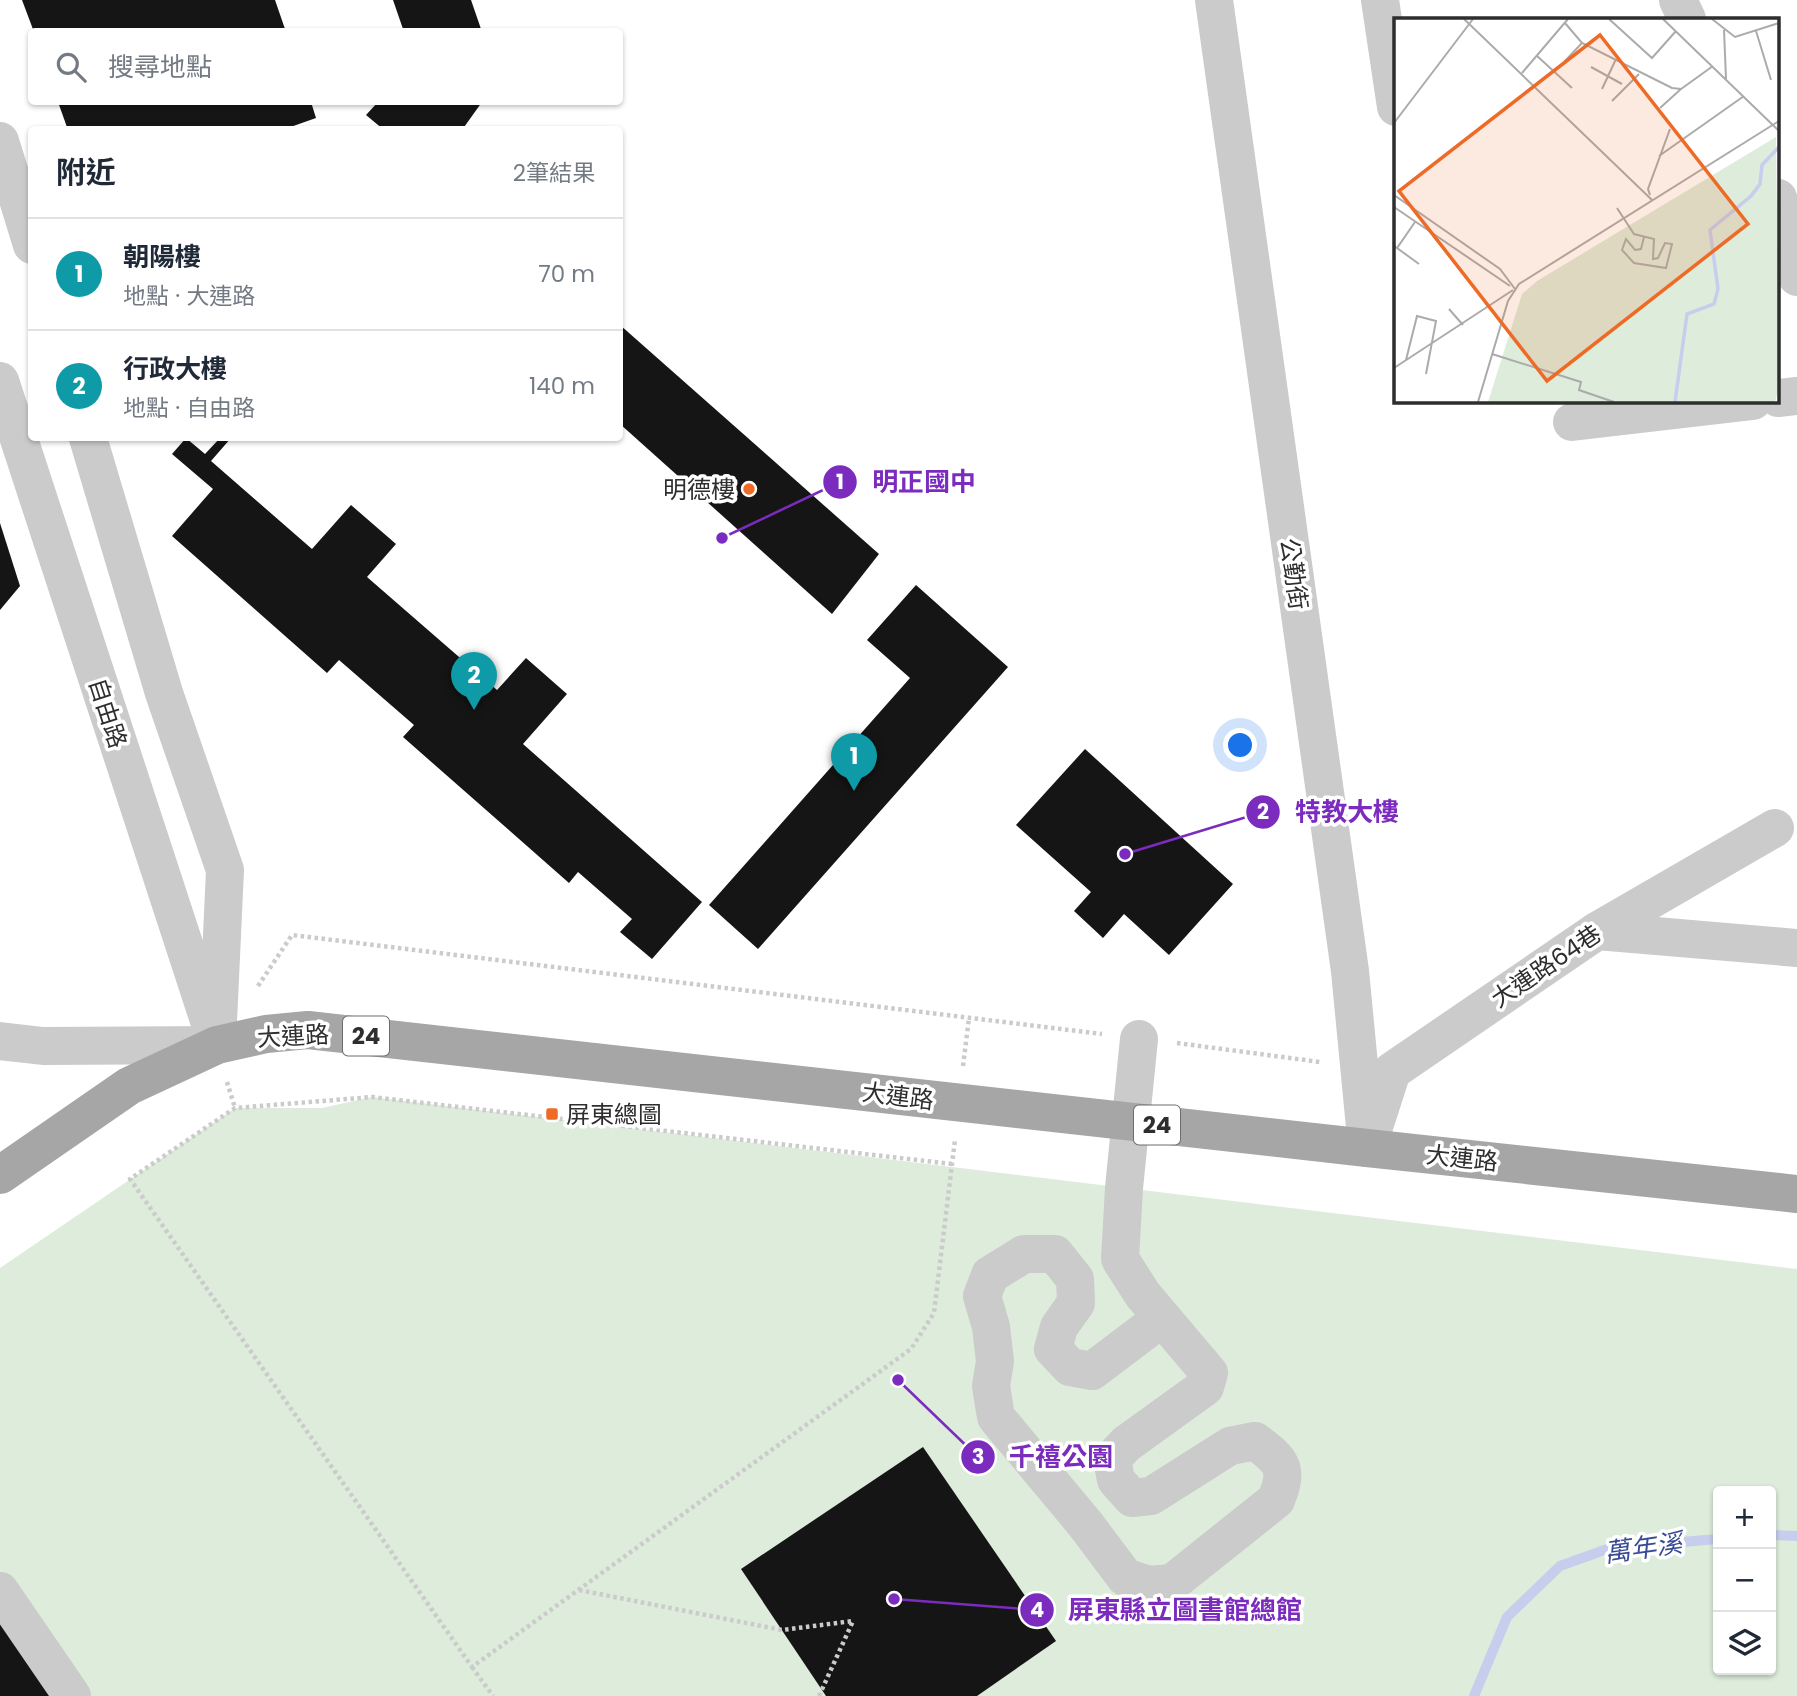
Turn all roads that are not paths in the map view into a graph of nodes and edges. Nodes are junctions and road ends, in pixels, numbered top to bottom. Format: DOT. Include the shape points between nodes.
graph roads {
  1 [pos="1214,0"];
  2 [pos="1380,0"];
  3 [pos="1678,0"];
  4 [pos="1687,18"];
  5 [pos="1394,94"];
  6 [pos="0,141"];
  7 [pos="1780,210"];
  8 [pos="28,232"];
  9 [pos="1797,277"];
  10 [pos="0,381"];
  11 [pos="1743,402"];
  12 [pos="1572,422"];
  13 [pos="89,441"];
  14 [pos="1775,828"];
  15 [pos="1597,931"];
  16 [pos="1797,948"];
  17 [pos="1139,1039"];
  18 [pos="0,1041"];
  19 [pos="216,1045"];
  20 [pos="1132,1122"];
  21 [pos="1367,1148"];
  22 [pos="0,1175"];
  23 [pos="1797,1194"];
  24 [pos="1162,1318"];
  25 [pos="0,1591"];
  26 [pos="72,1696"];
  1 -- 21 [label="street, 公勤街" via="1350,971"];
  2 -- 5 [label="street"];
  3 -- 4 [label="street"];
  6 -- 8 [label="street"];
  7 -- 9 [label="street"];
  10 -- 19 [label="street, 自由路"];
  11 -- 12 [label="street"];
  13 -- 19 [label="street" via="164,693 225,870"];
  14 -- 15 [label="street, 大連路64巷"];
  15 -- 16 [label="street"];
  15 -- 21 [label="street, 大連路64巷" via="1392,1071"];
  17 -- 20 [label="street"];
  18 -- 19 [label="street, 大連路" via="43,1046"];
  19 -- 20 [label="main road, 大連路 / 24" via="308,1030"];
  19 -- 22 [label="main road, 24" via="129,1086"];
  20 -- 21 [label="main road, 大連路 / 24"];
  20 -- 24 [label="street" via="1120,1259"];
  21 -- 23 [label="main road, 大連路 / 24"];
  24 -- 24 [label="street" via="1209,1373 1205,1387 1112,1458 1116,1480 1132,1498 1151,1496 1230,1446 1255,1441 1279,1458 1284,1480 1276,1500 1172,1583 1149,1586 1125,1577 996,1417 991,1386 995,1361 992,1326 982,1296 989,1275 1024,1254 1055,1254 1075,1279 1076,1303 1059,1326 1053,1349 1070,1367 1092,1371"];
  25 -- 26 [label="street"];
}
